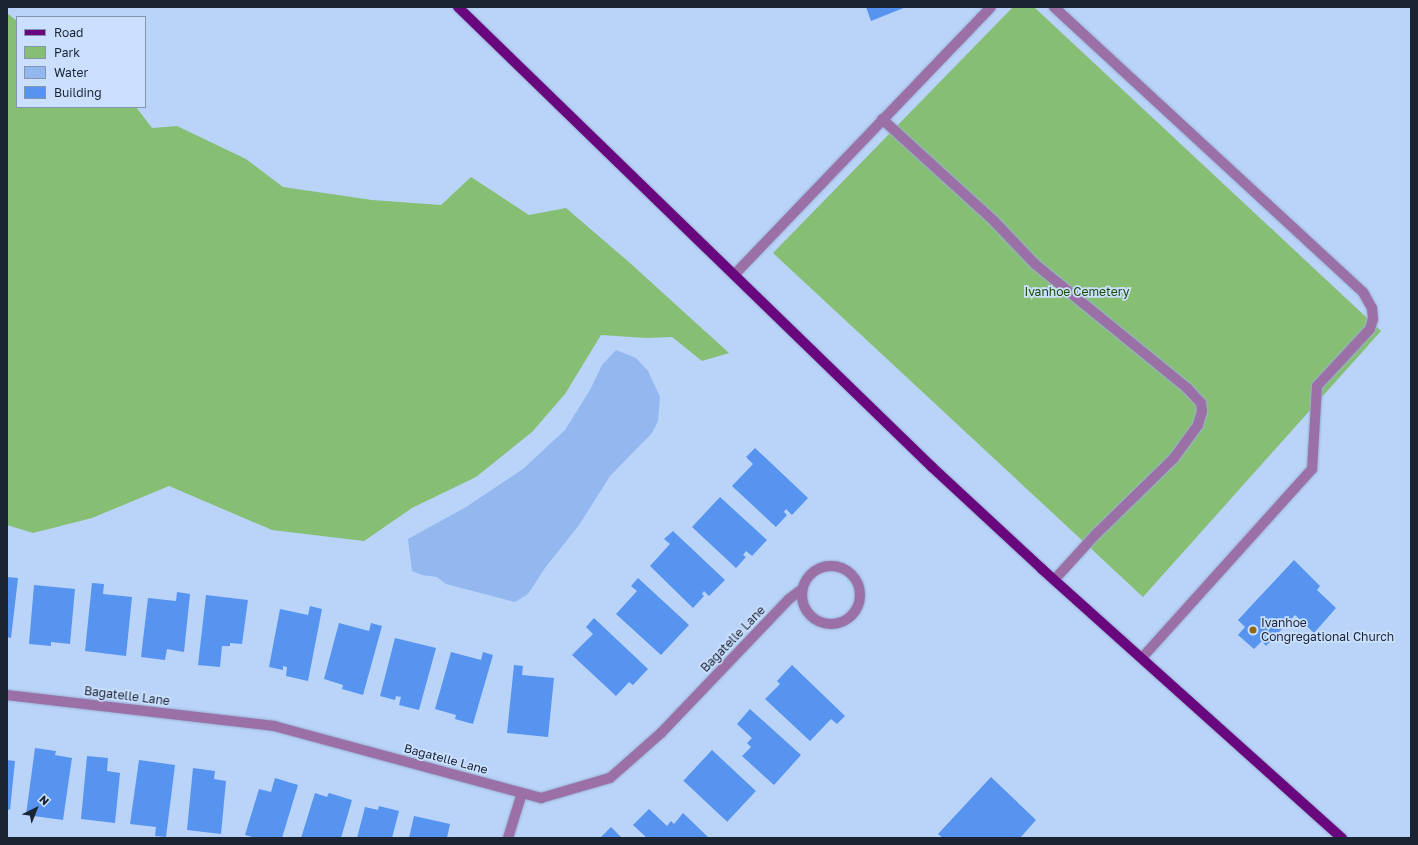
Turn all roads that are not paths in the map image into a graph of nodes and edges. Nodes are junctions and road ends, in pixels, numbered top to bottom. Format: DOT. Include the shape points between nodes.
graph roads {
  1 [pos="458,7"];
  2 [pos="991,7"];
  3 [pos="1054,7"];
  4 [pos="882,120"];
  5 [pos="734,275"];
  6 [pos="1054,580"];
  7 [pos="802,590"];
  8 [pos="1142,658"];
  9 [pos="7,695"];
  10 [pos="522,793"];
  11 [pos="508,838"];
  12 [pos="1342,838"];
  1 -- 5 [label="main road"];
  2 -- 4 [label="street"];
  3 -- 8 [label="street" via="1363,292 1372,308 1373,319 1370,329 1317,386 1312,469"];
  4 -- 5 [label="street"];
  4 -- 6 [label="street" via="994,221 1034,264 1182,384 1201,403 1202,411 1198,425 1174,458 1096,534"];
  5 -- 6 [label="main road" via="932,467"];
  6 -- 8 [label="main road"];
  7 -- 7 [label="street" via="801,600 804,609 811,617 828,625 847,620 859,604 859,589 853,576 836,566 826,566 811,573 805,579"];
  7 -- 10 [label="street, Bagatelle Lane" via="789,599 661,733 610,778 541,798"];
  8 -- 12 [label="main road"];
  9 -- 10 [label="street, Bagatelle Lane" via="274,726"];
  10 -- 11 [label="street"];
}
